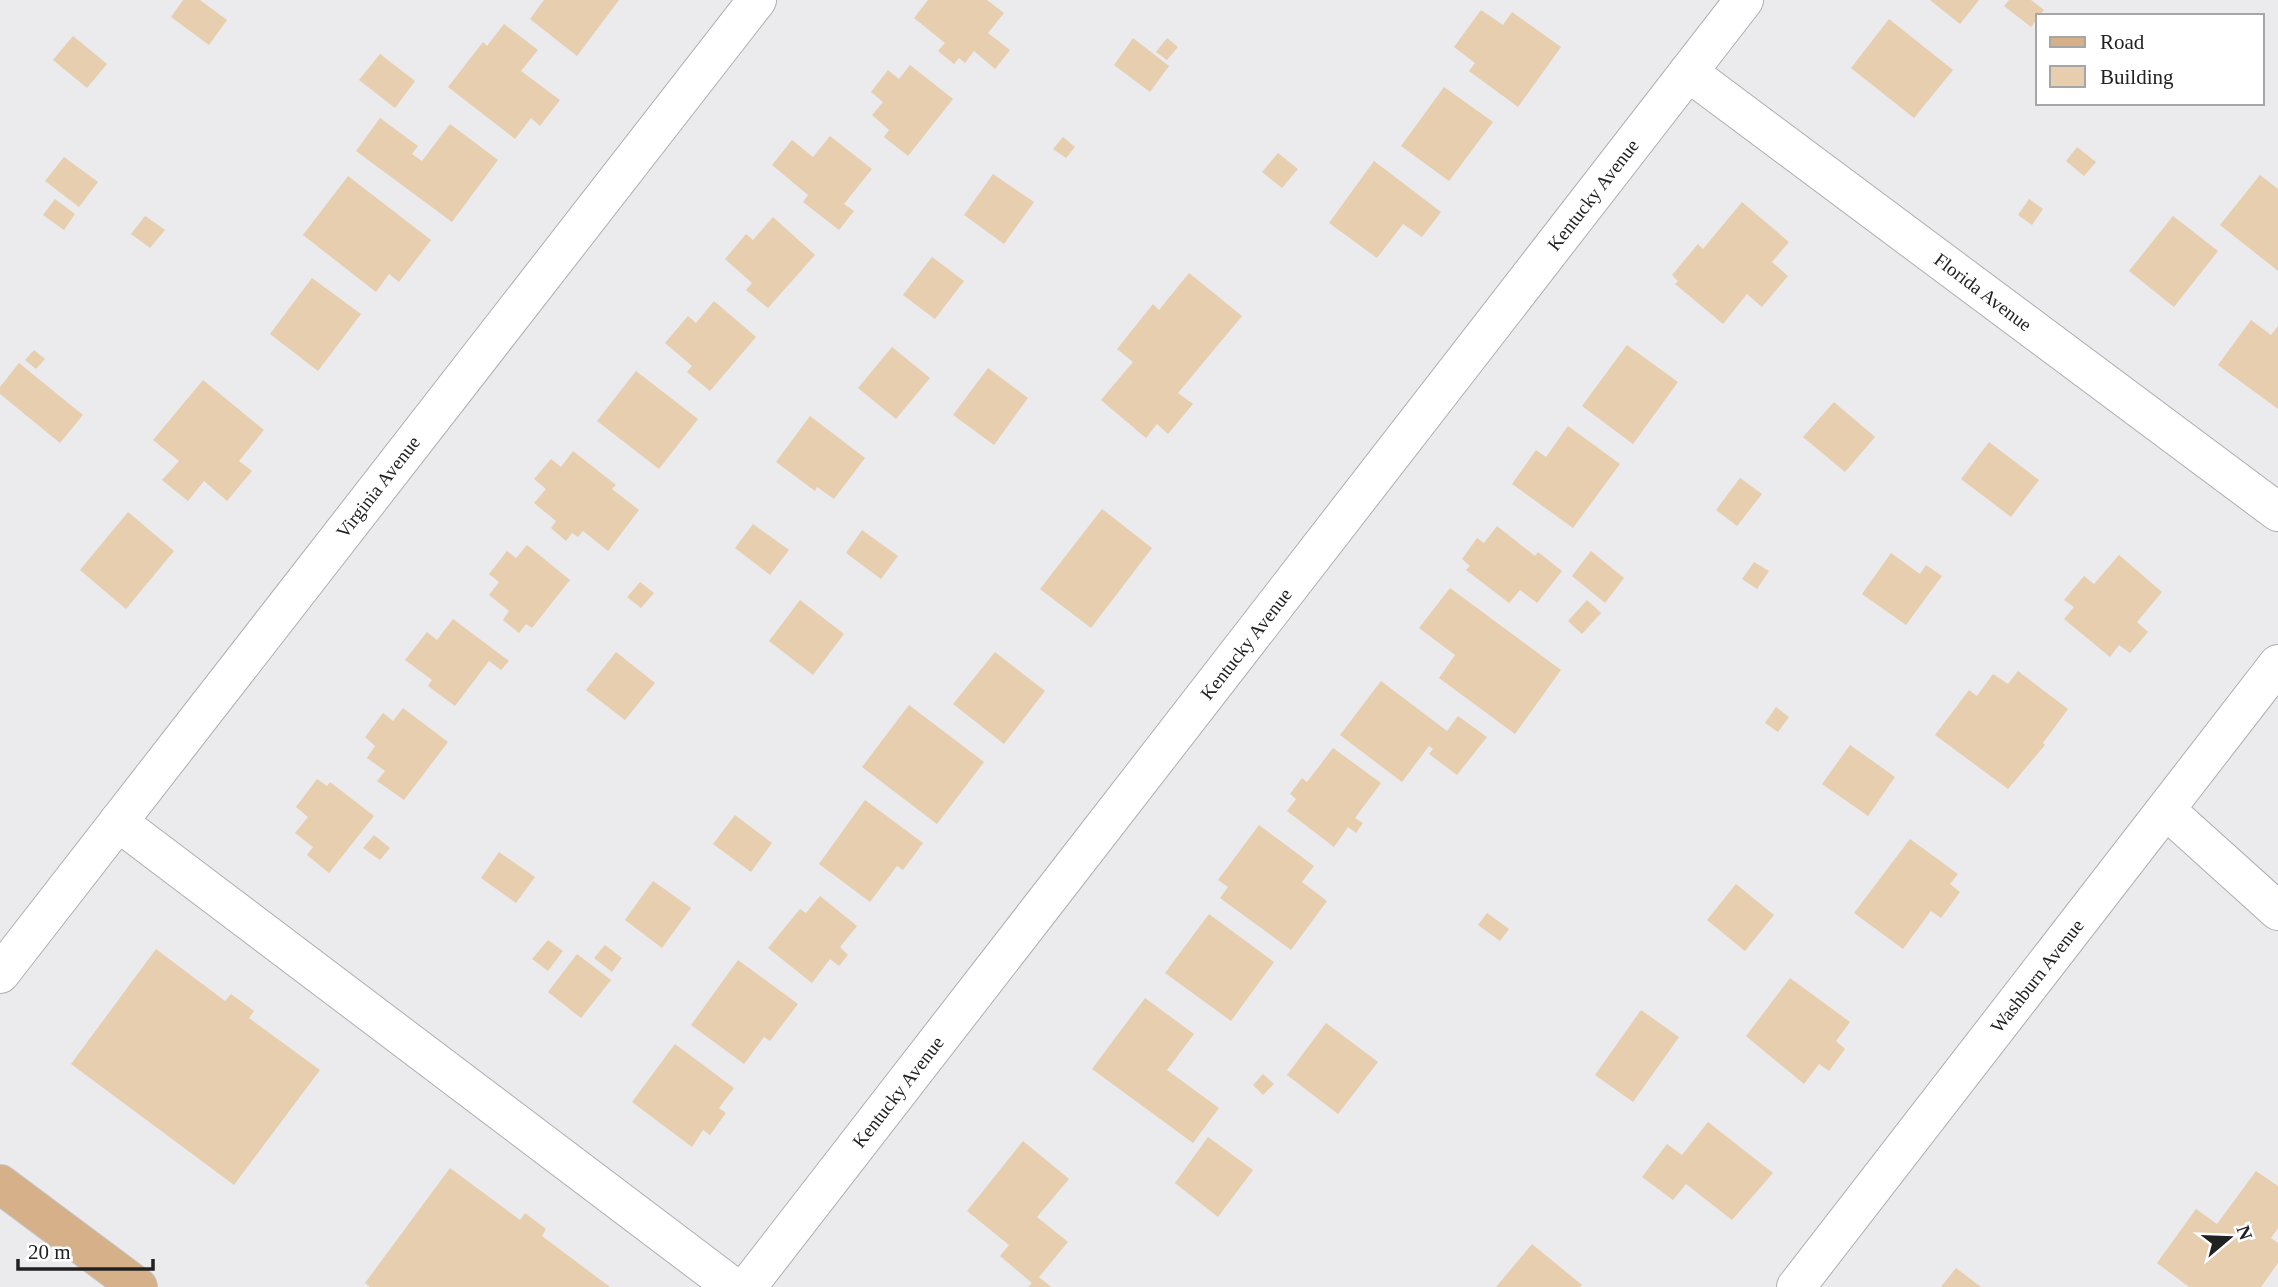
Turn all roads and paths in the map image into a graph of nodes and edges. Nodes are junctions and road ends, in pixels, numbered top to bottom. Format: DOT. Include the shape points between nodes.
graph roads {
  1 [pos="757,0"];
  2 [pos="1744,0"];
  3 [pos="1688,72"];
  4 [pos="2278,512"];
  5 [pos="2278,664"];
  6 [pos="2166,810"];
  7 [pos="118,822"];
  8 [pos="2278,911"];
  9 [pos="0,974"];
  10 [pos="0,1184"];
  11 [pos="138,1287"];
  12 [pos="733,1287"];
  13 [pos="747,1287"];
  14 [pos="1796,1287"];
  1 -- 7 [label="street, Virginia Avenue"];
  2 -- 3 [label="street, Kentucky Avenue"];
  3 -- 4 [label="street, Florida Avenue"];
  3 -- 13 [label="street, Kentucky Avenue"];
  5 -- 6 [label="street, Washburn Avenue"];
  6 -- 8 [label="street"];
  6 -- 14 [label="street, Washburn Avenue"];
  7 -- 9 [label="street, Virginia Avenue"];
  7 -- 12 [label="street"];
  10 -- 11 [label="main road"];
}
